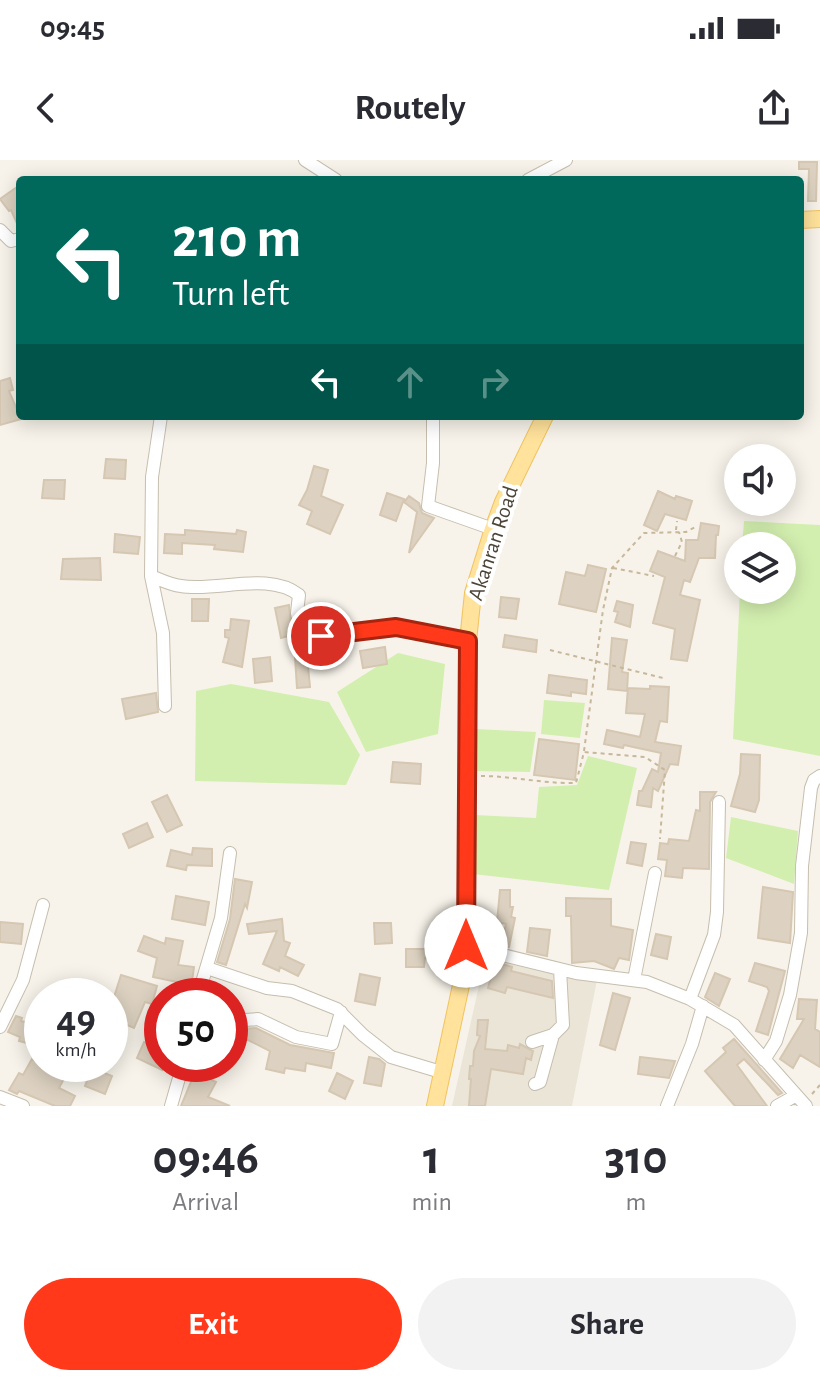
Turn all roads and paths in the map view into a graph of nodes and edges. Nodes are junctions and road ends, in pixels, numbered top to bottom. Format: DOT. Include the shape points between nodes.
graph roads {
  1 [pos="566,160"];
  2 [pos="308,163"];
  3 [pos="329,176"];
  4 [pos="536,176"];
  5 [pos="0,230"];
  6 [pos="16,240"];
  7 [pos="160,420"];
  8 [pos="433,420"];
  9 [pos="543,420"];
  10 [pos="677,521"];
  11 [pos="697,526"];
  12 [pos="493,529"];
  13 [pos="678,531"];
  14 [pos="675,556"];
  15 [pos="612,568"];
  16 [pos="151,576"];
  17 [pos="654,576"];
  18 [pos="468,641"];
  19 [pos="550,650"];
  20 [pos="596,660"];
  21 [pos="663,678"];
  22 [pos="165,706"];
  23 [pos="584,752"];
  24 [pos="467,776"];
  25 [pos="820,776"];
  26 [pos="719,802"];
  27 [pos="660,839"];
  28 [pos="230,853"];
  29 [pos="655,873"];
  30 [pos="43,905"];
  31 [pos="466,946"];
  32 [pos="207,968"];
  33 [pos="560,969"];
  34 [pos="204,978"];
  35 [pos="634,980"];
  36 [pos="690,999"];
  37 [pos="703,1006"];
  38 [pos="341,1012"];
  39 [pos="248,1020"];
  40 [pos="0,1027"];
  41 [pos="553,1035"];
  42 [pos="532,1042"];
  43 [pos="764,1060"];
  44 [pos="441,1072"];
  45 [pos="178,1082"];
  46 [pos="535,1084"];
  47 [pos="820,1085"];
  48 [pos="6,1101"];
  49 [pos="801,1102"];
  50 [pos="23,1106"];
  51 [pos="171,1106"];
  52 [pos="435,1106"];
  53 [pos="667,1106"];
  54 [pos="777,1106"];
  1 -- 4 [label="street"];
  2 -- 3 [label="street"];
  5 -- 6 [label="street"];
  7 -- 16 [label="street" via="152,477"];
  8 -- 12 [label="street" via="428,506"];
  9 -- 12 [label="main road, Akanran Road"];
  10 -- 13 [label="path"];
  11 -- 13 [label="path"];
  12 -- 18 [label="main road, Akanran Road" via="473,593"];
  13 -- 14 [label="path" via="682,542"];
  13 -- 15 [label="path" via="644,533"];
  15 -- 17 [label="path"];
  15 -- 20 [label="path"];
  16 -- 18 [label="street" via="182,586 287,586 299,595 302,639 396,627"];
  16 -- 22 [label="street" via="163,633"];
  18 -- 24 [label="main road, Akanran Road"];
  19 -- 20 [label="path"];
  20 -- 21 [label="path"];
  20 -- 23 [label="path"];
  23 -- 24 [label="path" via="576,783"];
  23 -- 27 [label="path" via="645,757 665,770"];
  24 -- 31 [label="main road, Akanran Road"];
  25 -- 43 [label="street" via="811,788 801,933 790,995 776,1041"];
  26 -- 36 [label="street" via="716,924"];
  28 -- 32 [label="street"];
  29 -- 35 [label="street"];
  30 -- 40 [label="street" via="23,980"];
  31 -- 33 [label="street"];
  31 -- 44 [label="main road, Akanran Road"];
  32 -- 34 [label="street"];
  32 -- 38 [label="street" via="292,991"];
  33 -- 35 [label="street"];
  33 -- 41 [label="street" via="563,1025"];
  35 -- 36 [label="street"];
  36 -- 37 [label="street"];
  37 -- 43 [label="street" via="734,1025"];
  37 -- 53 [label="street"];
  38 -- 39 [label="street" via="332,1044"];
  38 -- 44 [label="street" via="391,1057"];
  41 -- 42 [label="street"];
  41 -- 46 [label="street" via="540,1082"];
  43 -- 49 [label="street"];
  44 -- 52 [label="main road, Akanran Road"];
  45 -- 51 [label="street"];
  47 -- 49 [label="path"];
  48 -- 50 [label="street"];
  49 -- 54 [label="street"];
}
